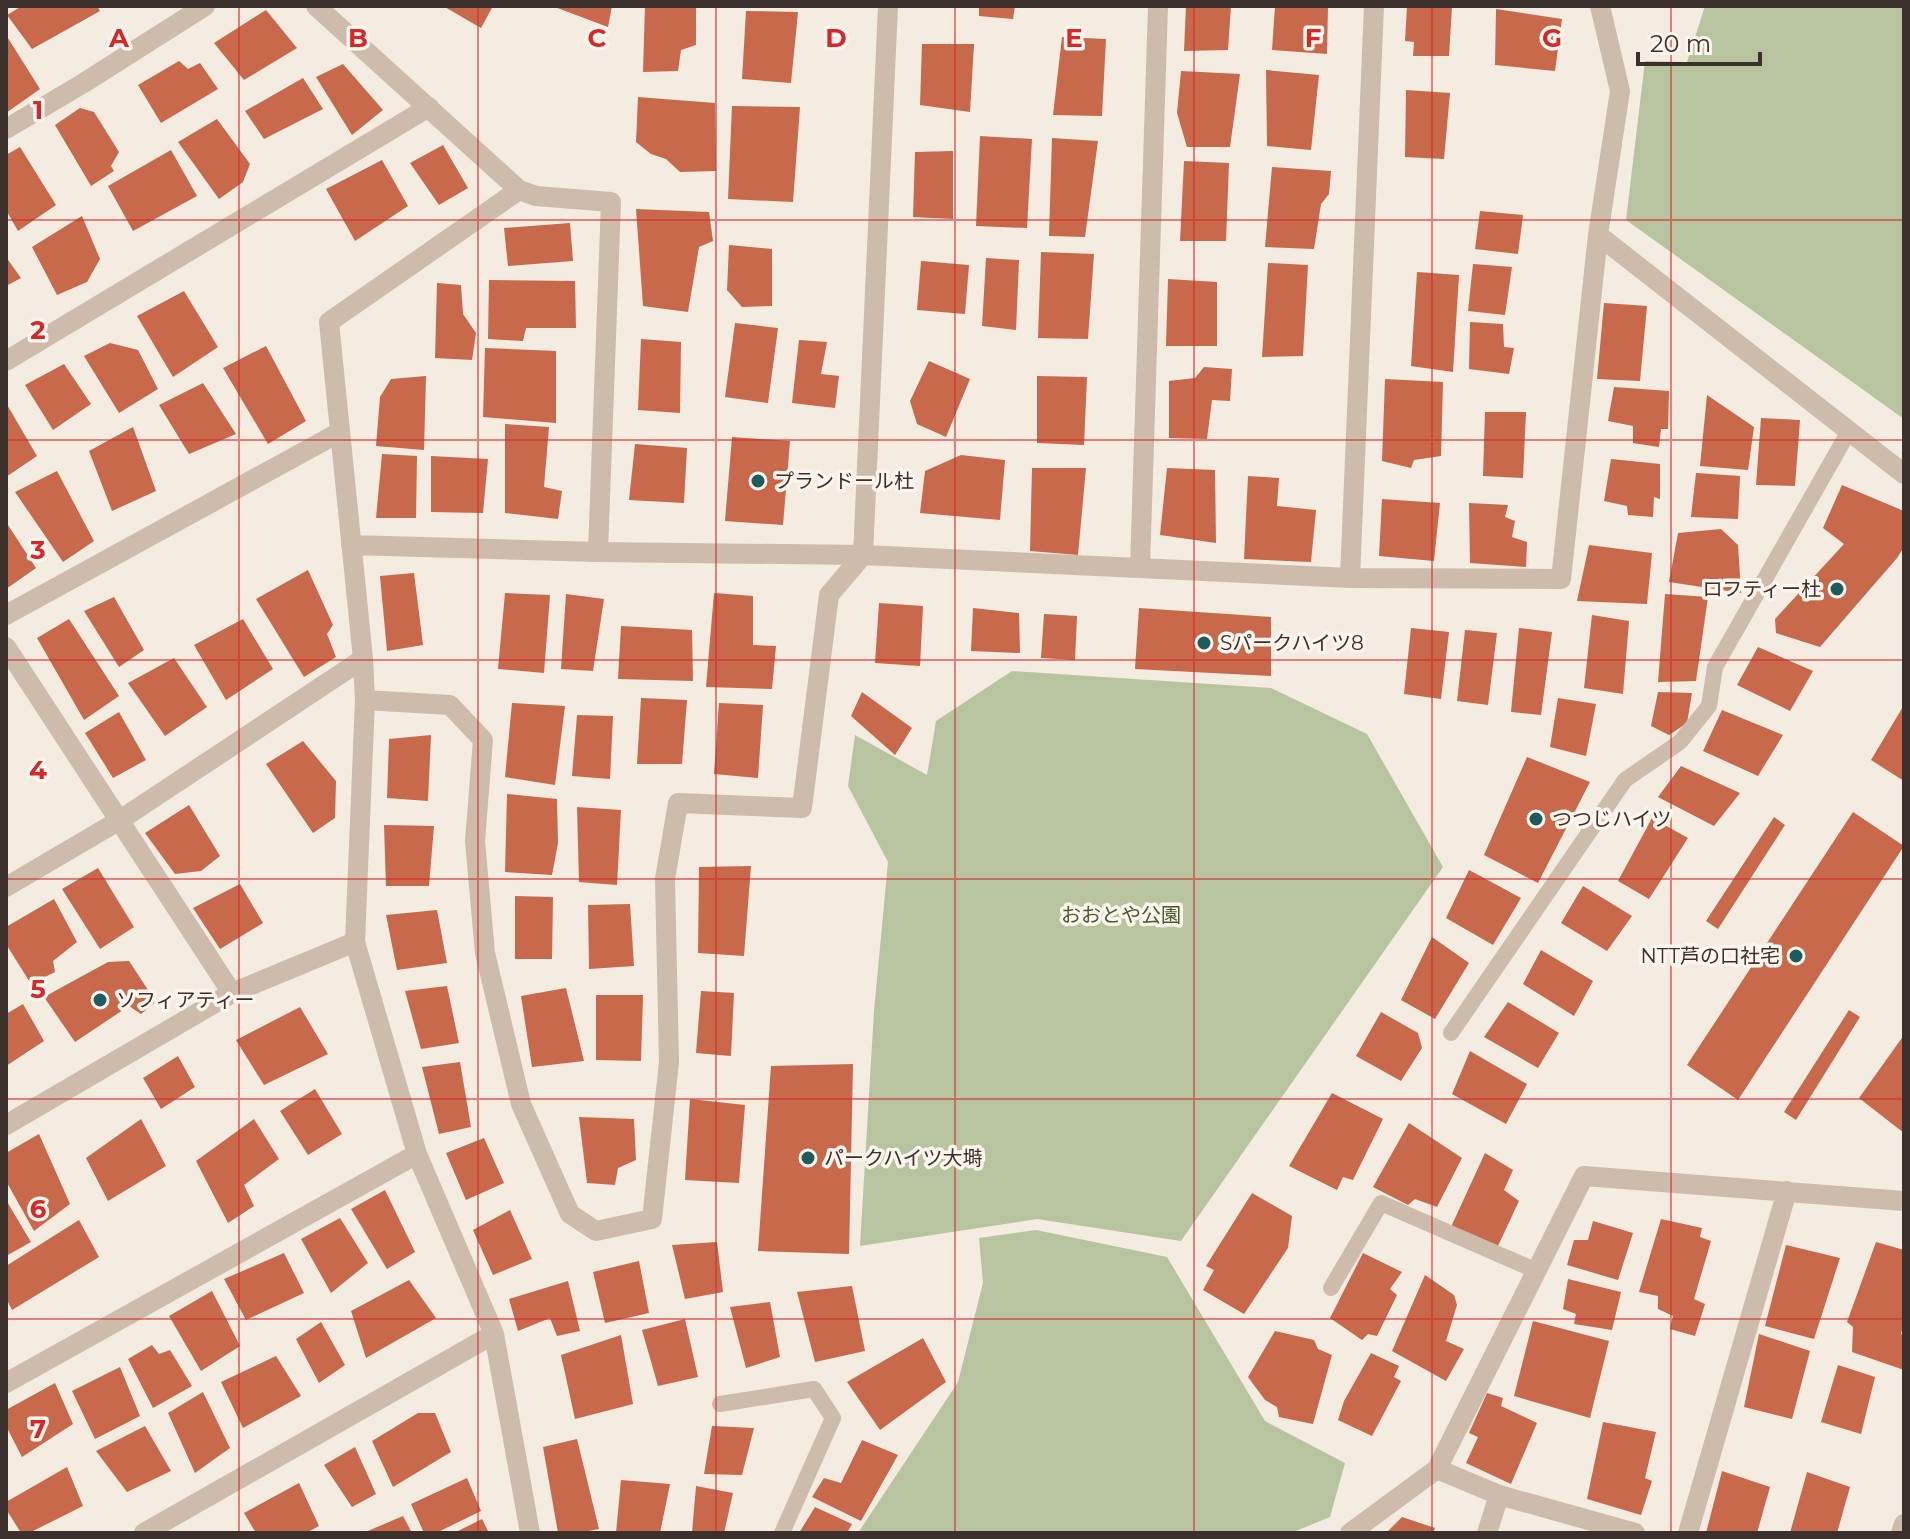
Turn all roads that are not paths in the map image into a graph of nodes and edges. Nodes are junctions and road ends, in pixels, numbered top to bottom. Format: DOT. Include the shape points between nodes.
graph roads {
  1 [pos="205,6"];
  2 [pos="316,6"];
  3 [pos="888,6"];
  4 [pos="1158,6"];
  5 [pos="1374,6"];
  6 [pos="1600,6"];
  7 [pos="429,107"];
  8 [pos="6,129"];
  9 [pos="519,190"];
  10 [pos="1598,235"];
  11 [pos="6,361"];
  12 [pos="1849,431"];
  13 [pos="340,432"];
  14 [pos="1904,474"];
  15 [pos="351,545"];
  16 [pos="598,552"];
  17 [pos="863,555"];
  18 [pos="1140,567"];
  19 [pos="1350,578"];
  20 [pos="6,615"];
  21 [pos="6,647"];
  22 [pos="363,659"];
  23 [pos="365,700"];
  24 [pos="120,820"];
  25 [pos="6,887"];
  26 [pos="355,942"];
  27 [pos="232,993"];
  28 [pos="1451,1033"];
  29 [pos="6,1125"];
  30 [pos="417,1154"];
  31 [pos="1787,1191"];
  32 [pos="1904,1201"];
  33 [pos="1537,1271"];
  34 [pos="1331,1288"];
  35 [pos="494,1334"];
  36 [pos="6,1383"];
  37 [pos="720,1404"];
  38 [pos="1437,1469"];
  39 [pos="1499,1495"];
  40 [pos="1904,1524"];
  41 [pos="144,1533"];
  42 [pos="530,1533"];
  43 [pos="782,1533"];
  44 [pos="1350,1533"];
  45 [pos="1487,1533"];
  46 [pos="1635,1533"];
  47 [pos="1688,1533"];
  48 [pos="1901,1533"];
  1 -- 8 [label="street"];
  2 -- 7 [label="street"];
  3 -- 17 [label="street"];
  4 -- 18 [label="street"];
  5 -- 19 [label="street"];
  6 -- 10 [label="street" via="1620,91"];
  7 -- 9 [label="street"];
  7 -- 11 [label="street"];
  9 -- 13 [label="street" via="329,322"];
  9 -- 16 [label="street" via="611,202"];
  10 -- 12 [label="street"];
  10 -- 19 [label="street" via="1561,579"];
  12 -- 14 [label="street"];
  12 -- 28 [label="lane" via="1715,667 1709,706 1680,742 1625,780"];
  13 -- 15 [label="street"];
  13 -- 20 [label="street"];
  15 -- 16 [label="street"];
  15 -- 22 [label="street"];
  16 -- 17 [label="street"];
  17 -- 18 [label="street"];
  17 -- 23 [label="street" via="829,595 802,808 678,803 665,879 669,1062 652,1219 596,1231 570,1214 521,1104 485,953 475,841 483,740 450,705"];
  18 -- 19 [label="street"];
  21 -- 24 [label="street"];
  22 -- 23 [label="street"];
  22 -- 24 [label="street"];
  23 -- 26 [label="street"];
  24 -- 25 [label="street"];
  24 -- 27 [label="street"];
  26 -- 27 [label="street"];
  26 -- 30 [label="street"];
  27 -- 29 [label="street"];
  30 -- 35 [label="street"];
  30 -- 36 [label="street"];
  31 -- 32 [label="street"];
  31 -- 33 [label="street" via="1584,1176"];
  31 -- 47 [label="street"];
  33 -- 34 [label="lane" via="1381,1203"];
  33 -- 38 [label="street"];
  35 -- 41 [label="street"];
  35 -- 42 [label="street"];
  37 -- 43 [label="lane" via="814,1389 833,1418"];
  38 -- 39 [label="street"];
  38 -- 44 [label="street"];
  39 -- 45 [label="street"];
  39 -- 46 [label="street"];
  40 -- 48 [label="street"];
}
